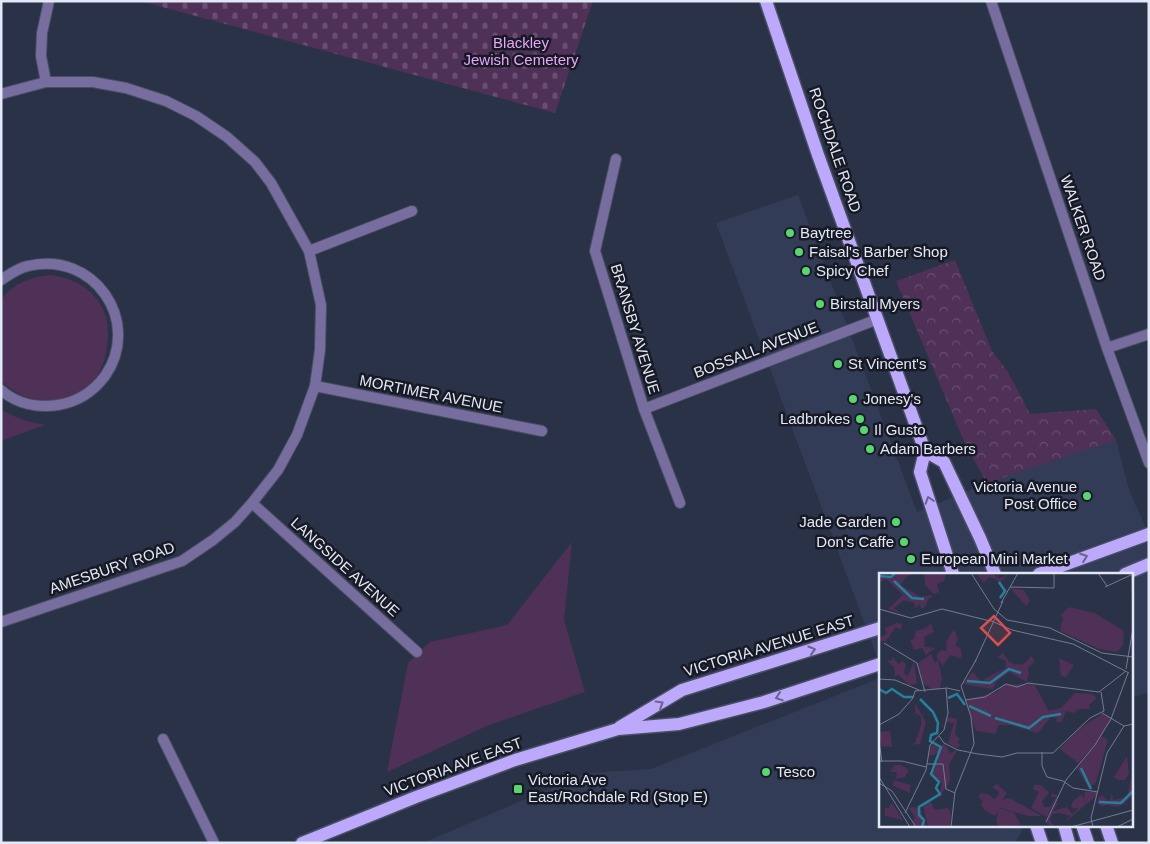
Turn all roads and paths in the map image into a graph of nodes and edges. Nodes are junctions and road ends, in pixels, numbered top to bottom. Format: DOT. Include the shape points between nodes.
graph roads {
  1 [pos="49,1"];
  2 [pos="766,1"];
  3 [pos="991,1"];
  4 [pos="46,82"];
  5 [pos="1,94"];
  6 [pos="616,159"];
  7 [pos="412,211"];
  8 [pos="310,251"];
  9 [pos="1,280"];
  10 [pos="878,320"];
  11 [pos="1149,334"];
  12 [pos="1107,348"];
  13 [pos="315,386"];
  14 [pos="1,390"];
  15 [pos="644,409"];
  16 [pos="542,431"];
  17 [pos="925,451"];
  18 [pos="1149,463"];
  19 [pos="252,503"];
  20 [pos="680,503"];
  21 [pos="1149,534"];
  22 [pos="1149,564"];
  23 [pos="953,573"];
  24 [pos="995,573"];
  25 [pos="1042,573"];
  26 [pos="1127,573"];
  27 [pos="1,622"];
  28 [pos="879,628"];
  29 [pos="417,652"];
  30 [pos="879,664"];
  31 [pos="618,729"];
  32 [pos="163,739"];
  33 [pos="1036,826"];
  34 [pos="1064,826"];
  35 [pos="1082,826"];
  36 [pos="1106,826"];
  37 [pos="214,843"];
  38 [pos="302,843"];
  39 [pos="1042,843"];
  40 [pos="1069,843"];
  41 [pos="1088,843"];
  42 [pos="1112,843"];
  1 -- 4 [label="street" via="40,56"];
  2 -- 10 [label="main road, ROCHDALE ROAD"];
  3 -- 12 [label="street, WALKER ROAD"];
  4 -- 5 [label="street, AMESBURY ROAD"];
  4 -- 8 [label="street, AMESBURY ROAD" via="94,82 126,88 166,101 196,116 255,162 271,183"];
  6 -- 15 [label="street, BRANSBY AVENUE" via="595,252"];
  7 -- 8 [label="street"];
  8 -- 13 [label="street, AMESBURY ROAD" via="321,305"];
  9 -- 14 [label="street" via="29,266 67,266 100,286 116,315 119,332 112,366 99,384 69,403 32,406"];
  10 -- 15 [label="street, BOSSALL AVENUE"];
  10 -- 17 [label="main road, ROCHDALE ROAD"];
  11 -- 12 [label="street"];
  12 -- 18 [label="street, WALKER ROAD"];
  13 -- 16 [label="street, MORTIMER AVENUE"];
  13 -- 19 [label="street, AMESBURY ROAD" via="297,435 278,470"];
  15 -- 20 [label="street, BRANSBY AVENUE"];
  23 -- 17 [label="main road, ROCHDALE ROAD, one-way" via="920,472"];
  17 -- 24 [label="main road" via="944,462"];
  19 -- 27 [label="street, AMESBURY ROAD" via="235,522 182,561"];
  19 -- 29 [label="street, LANGSIDE AVENUE"];
  25 -- 21 [label="main road, one-way"];
  22 -- 26 [label="main road"];
  31 -- 28 [label="main road, VICTORIA AVENUE EAST, one-way" via="682,690"];
  30 -- 31 [label="main road, one-way" via="764,702 679,724"];
  31 -- 38 [label="main road, VICTORIA AVE EAST" via="516,760"];
  32 -- 37 [label="street"];
  33 -- 39 [label="main road"];
  34 -- 40 [label="main road"];
  35 -- 41 [label="main road"];
  36 -- 42 [label="main road"];
}
